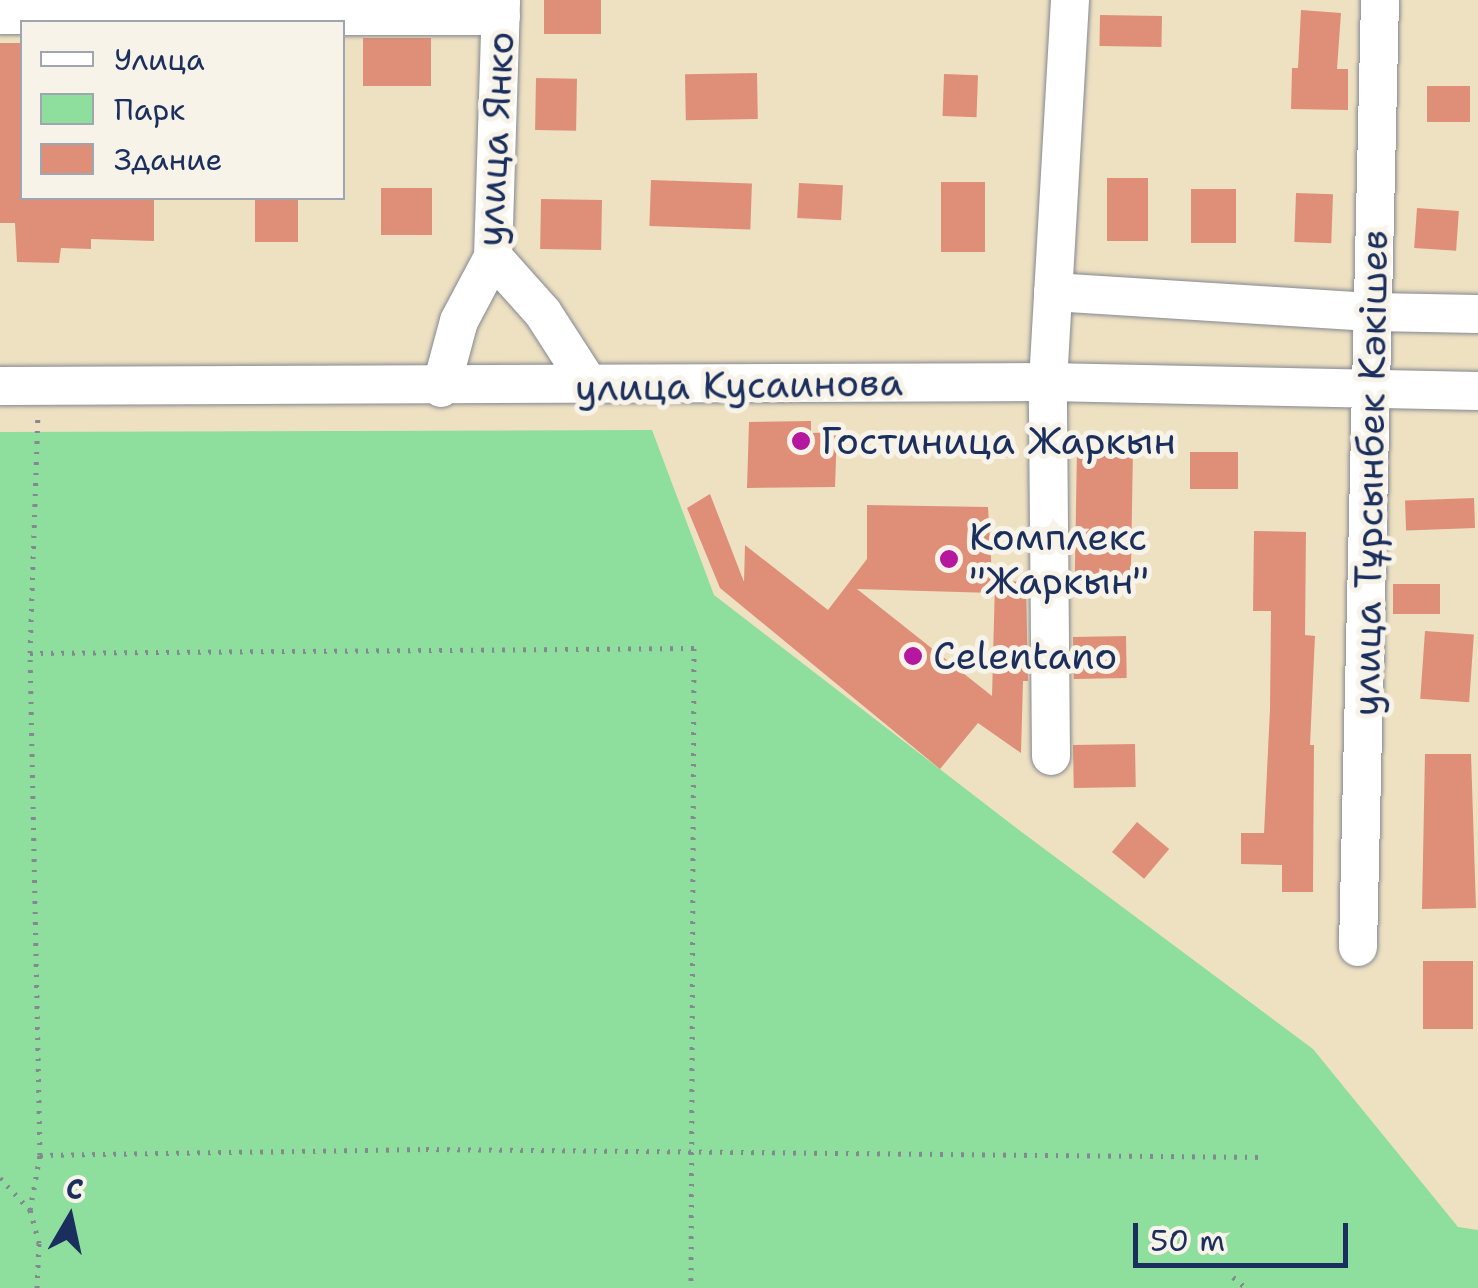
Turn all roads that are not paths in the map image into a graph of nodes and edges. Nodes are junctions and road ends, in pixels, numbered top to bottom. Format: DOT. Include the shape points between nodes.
graph roads {
  1 [pos="1070,0"];
  2 [pos="1380,0"];
  3 [pos="501,8"];
  4 [pos="0,15"];
  5 [pos="493,256"];
  6 [pos="1053,292"];
  7 [pos="1374,312"];
  8 [pos="1478,314"];
  9 [pos="1048,382"];
  10 [pos="0,386"];
  11 [pos="590,386"];
  12 [pos="440,388"];
  13 [pos="1373,389"];
  14 [pos="1478,391"];
  15 [pos="1051,756"];
  16 [pos="1358,947"];
  1 -- 6 [label="street"];
  2 -- 7 [label="street, улица Тұрсынбек Кәкішев"];
  3 -- 4 [label="street"];
  3 -- 5 [label="street, улица Янко"];
  5 -- 11 [label="street" via="552,325"];
  5 -- 12 [label="street, улица Янко" via="460,321"];
  6 -- 7 [label="street"];
  6 -- 9 [label="street"];
  7 -- 8 [label="street"];
  7 -- 13 [label="street, улица Тұрсынбек Кәкішев"];
  9 -- 11 [label="street, улица Кусаинова"];
  9 -- 13 [label="street, улица Кусаинова"];
  9 -- 15 [label="street"];
  10 -- 12 [label="street, улица Кусаинова"];
  11 -- 12 [label="street, улица Кусаинова"];
  13 -- 14 [label="street, улица Кусаинова"];
  13 -- 16 [label="street, улица Тұрсынбек Кәкішев"];
}
